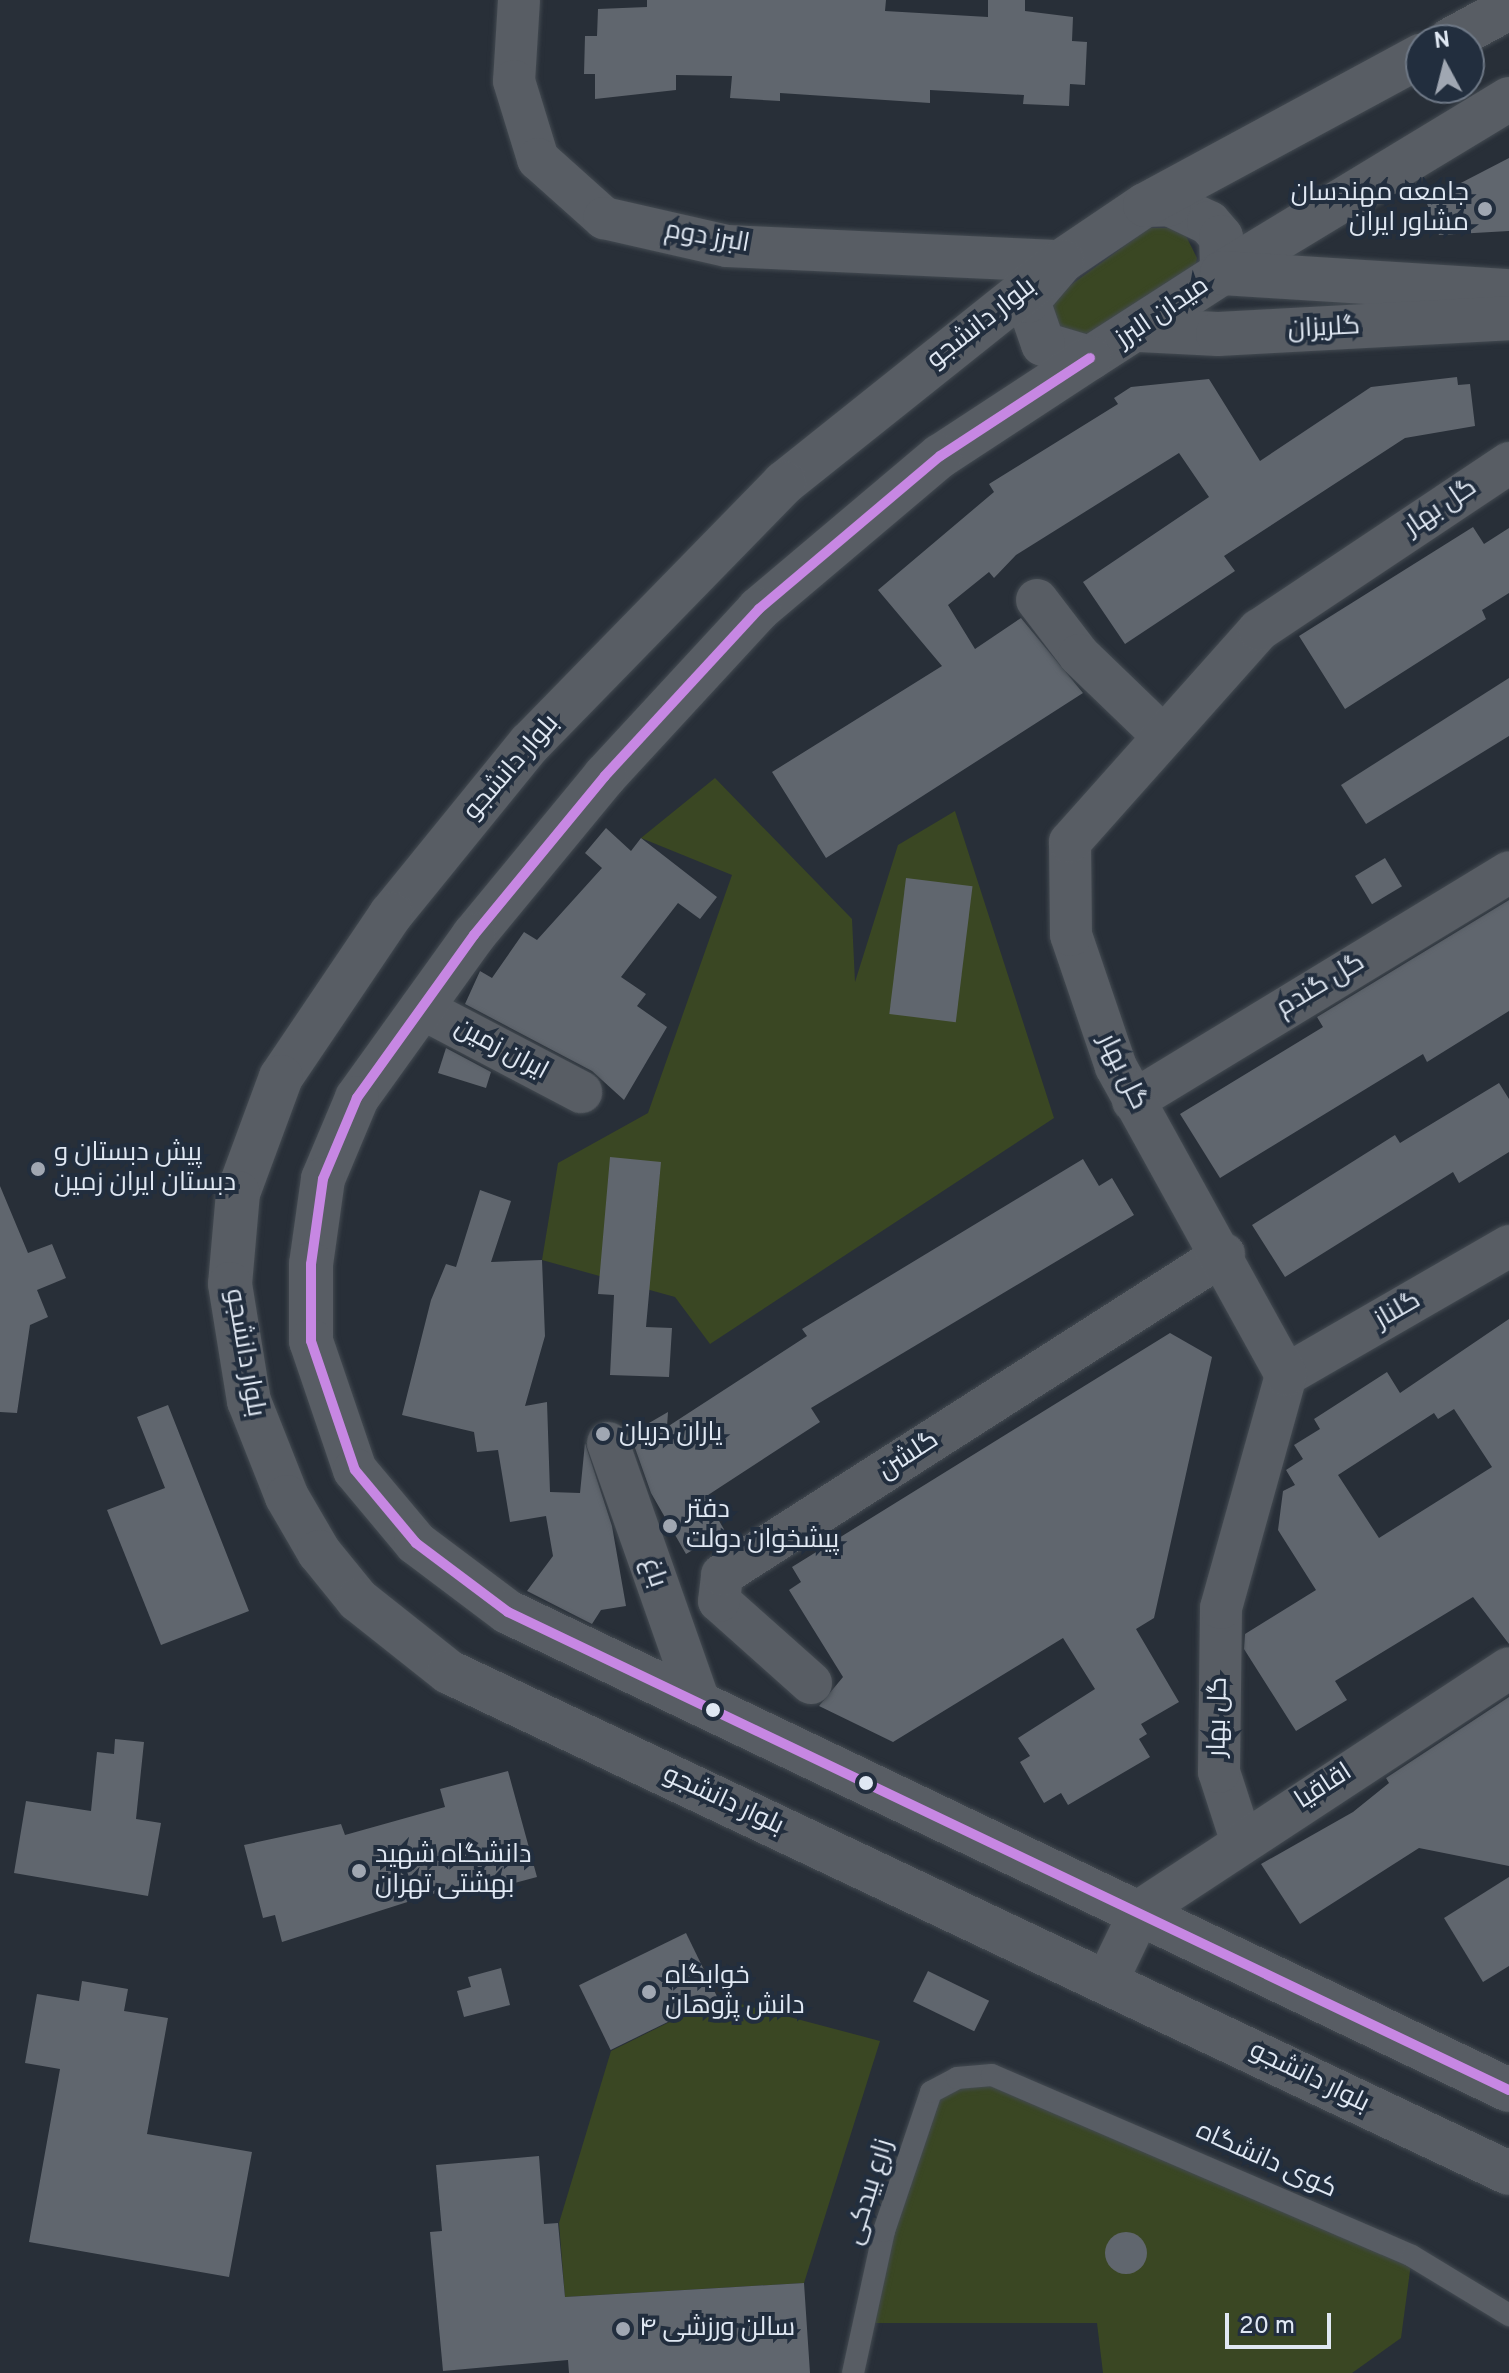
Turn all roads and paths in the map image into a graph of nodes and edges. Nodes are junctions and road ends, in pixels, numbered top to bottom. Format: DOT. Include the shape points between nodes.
graph roads {
  1 [pos="519,0"];
  2 [pos="1509,8"];
  3 [pos="1480,24"];
  4 [pos="1405,65"];
  5 [pos="1509,99"];
  6 [pos="1145,205"];
  7 [pos="1062,261"];
  8 [pos="1222,273"];
  9 [pos="1509,291"];
  10 [pos="1509,318"];
  11 [pos="1139,330"];
  12 [pos="1090,358"];
  13 [pos="1509,463"];
  14 [pos="1037,600"];
  15 [pos="1161,734"];
  16 [pos="1509,872"];
  17 [pos="421,1008"];
  18 [pos="581,1092"];
  19 [pos="1133,1101"];
  20 [pos="1509,1246"];
  21 [pos="1224,1254"];
  22 [pos="1286,1375"];
  23 [pos="608,1443"];
  24 [pos="1509,1668"];
  25 [pos="811,1683"];
  26 [pos="699,1702"];
  27 [pos="1242,1843"];
  28 [pos="1141,1910"];
  29 [pos="1107,1981"];
  30 [pos="992,2075"];
  31 [pos="1509,2090"];
  32 [pos="1509,2173"];
  33 [pos="1509,2315"];
  34 [pos="853,2373"];
  1 -- 7 [label="street, البرز دوم" via="514,81 538,159 604,218 727,246"];
  2 -- 3 [label="main road"];
  4 -- 6 [label="main road"];
  5 -- 8 [label="main road"];
  6 -- 7 [label="main road, میدان البرز"];
  6 -- 8 [label="main road, میدان البرز" via="1169,204 1209,223 1221,237"];
  7 -- 12 [label="main road, میدان البرز" via="1028,301 1029,319 1043,344"];
  7 -- 29 [label="main road, بلوار دانشجو" via="784,483 530,743 391,914 281,1077 238,1193 230,1284 249,1401 287,1497 339,1576 402,1639 449,1672"];
  8 -- 9 [label="main road, گلریزان"];
  8 -- 11 [label="main road, میدان البرز"];
  10 -- 11 [label="main road, گلریزان" via="1218,334"];
  11 -- 12 [label="main road, میدان البرز"];
  12 -- 17 [label="main road" via="940,456 759,609 605,776"];
  13 -- 15 [label="street, گل بهار" via="1259,630"];
  14 -- 15 [label="street" via="1079,655"];
  15 -- 19 [label="street, گل بهار" via="1070,842 1071,935 1097,1021"];
  16 -- 19 [label="street, گل گندم"];
  17 -- 18 [label="street, ایران زمین"];
  17 -- 26 [label="main road" via="357,1098 323,1179 311,1264 311,1341 329,1408 355,1470 385,1510 462,1581 508,1612"];
  19 -- 21 [label="street, گل بهار"];
  20 -- 22 [label="street, گلناز"];
  21 -- 22 [label="street, گل بهار"];
  21 -- 25 [label="street, گلشن" via="722,1575 719,1601"];
  22 -- 27 [label="street, گل بهار" via="1221,1608 1219,1772"];
  23 -- 26 [label="street, باغ"];
  24 -- 27 [label="street, اقاقیا"];
  26 -- 28 [label="main road"];
  27 -- 28 [label="street, اقاقیا"];
  28 -- 29 [label="street"];
  28 -- 31 [label="main road"];
  29 -- 32 [label="main road, بلوار دانشجو"];
  30 -- 33 [label="lane, کوی دانشگاه" via="1398,2250"];
  30 -- 34 [label="lane, زارع بیدکی" via="957,2078 931,2092 884,2231"];
}
